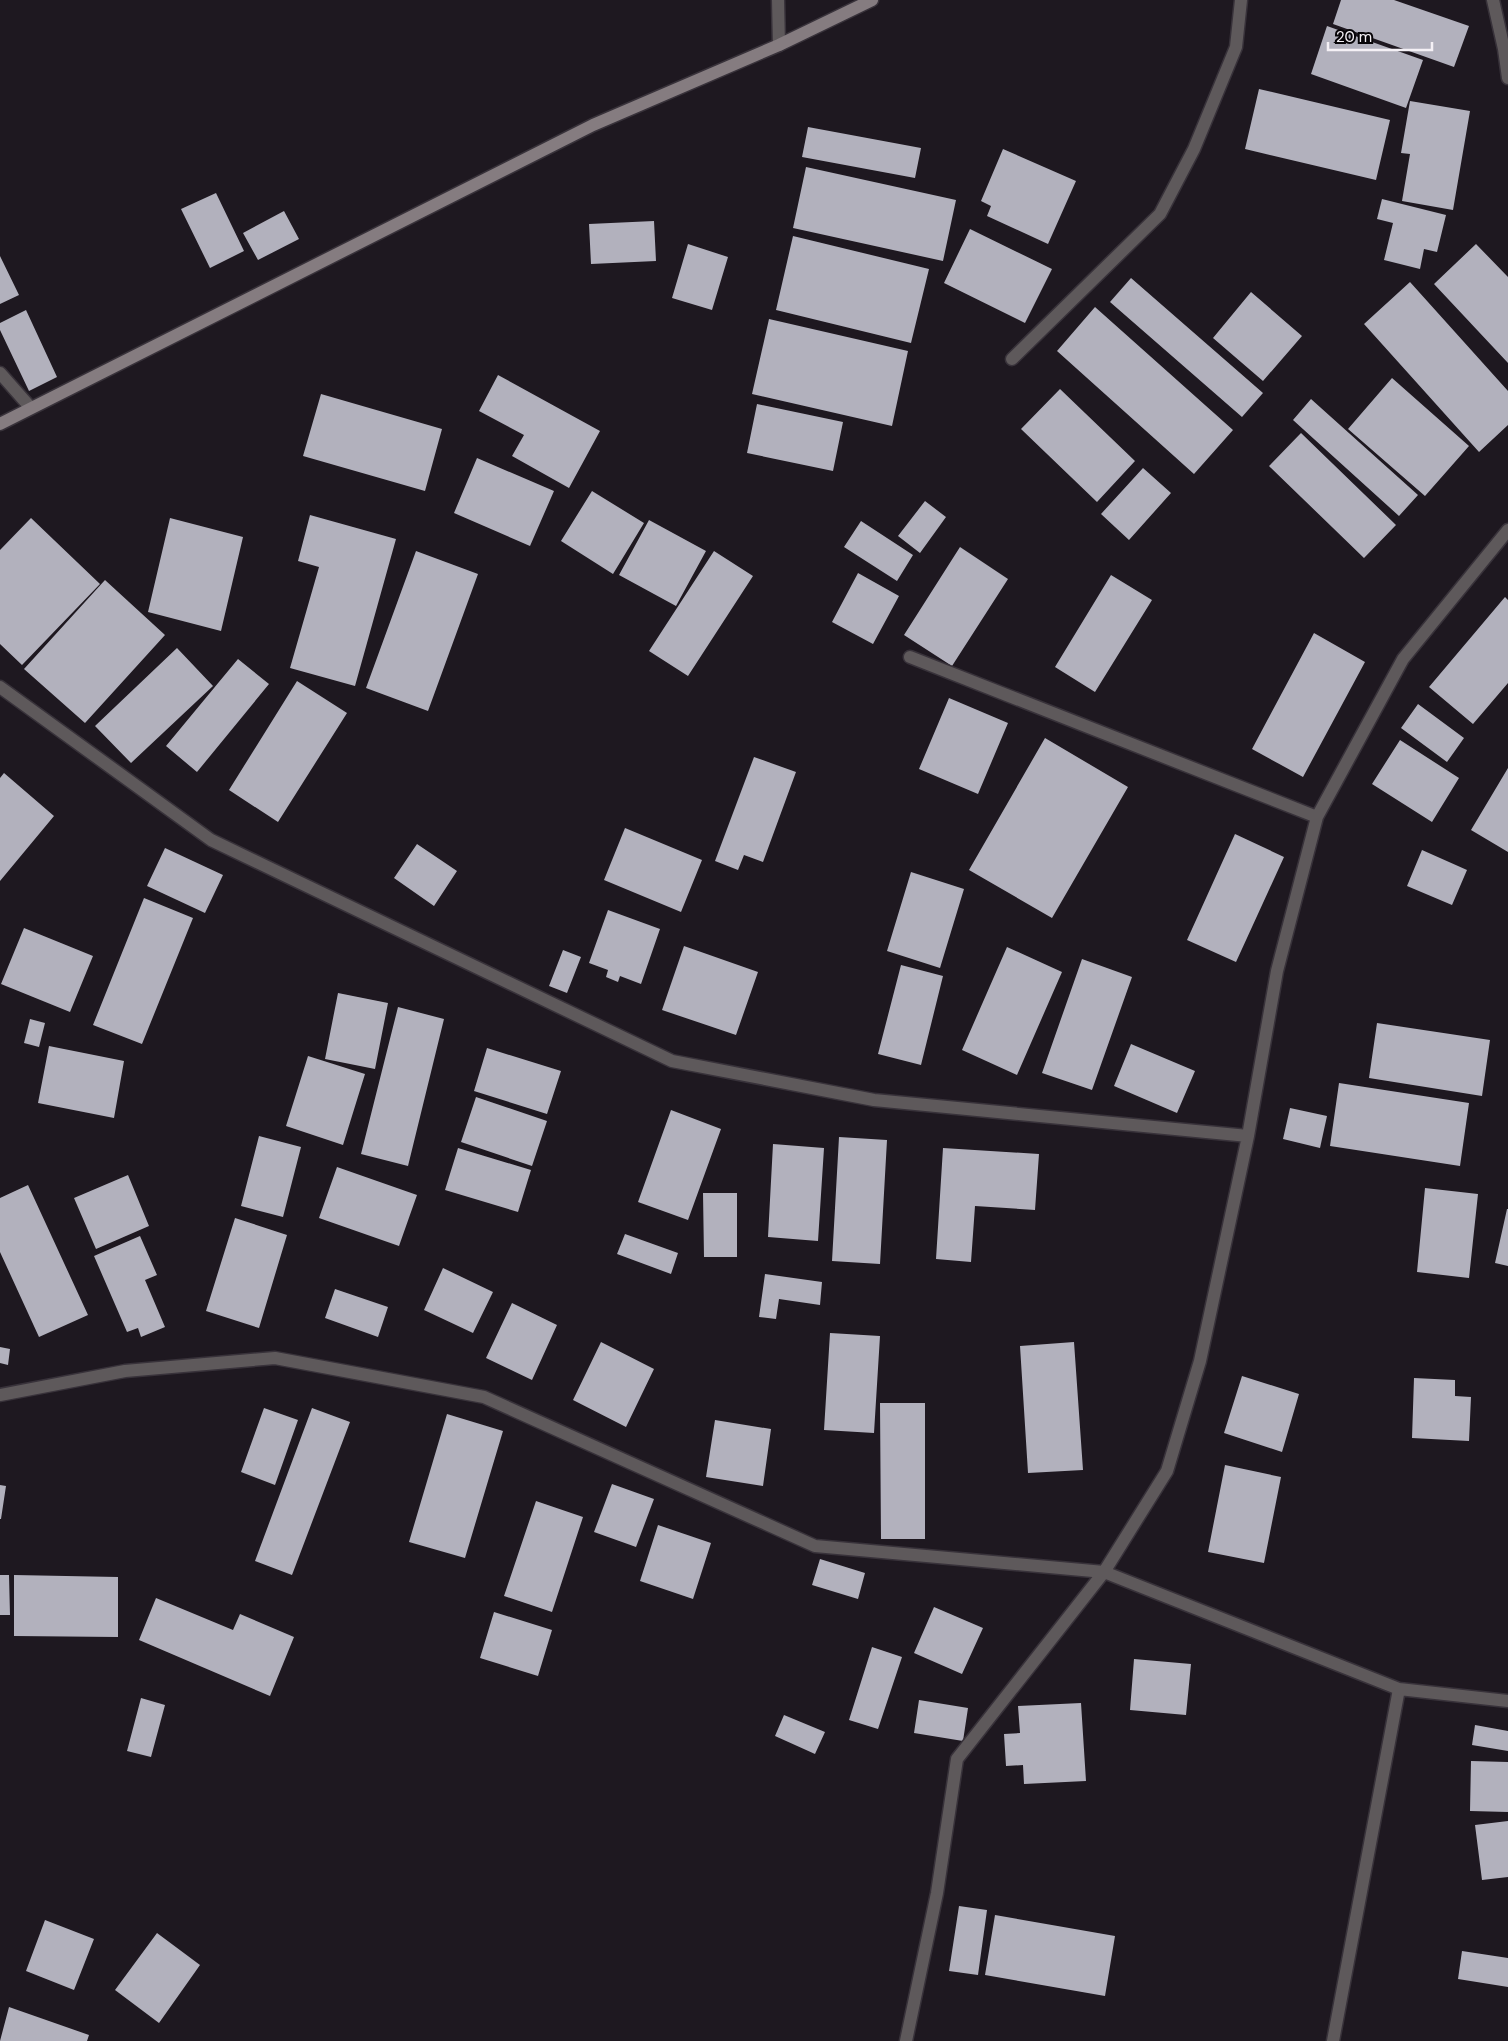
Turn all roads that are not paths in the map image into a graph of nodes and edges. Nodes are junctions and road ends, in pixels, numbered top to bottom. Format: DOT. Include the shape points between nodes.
graph roads {
  1 [pos="778,0"];
  2 [pos="872,0"];
  3 [pos="1241,0"];
  4 [pos="1493,0"];
  5 [pos="780,45"];
  6 [pos="1508,78"];
  7 [pos="1012,358"];
  8 [pos="0,373"];
  9 [pos="30,408"];
  10 [pos="0,424"];
  11 [pos="1508,530"];
  12 [pos="910,657"];
  13 [pos="0,687"];
  14 [pos="1317,817"];
  15 [pos="1248,1136"];
  16 [pos="0,1395"];
  17 [pos="1104,1572"];
  18 [pos="1400,1689"];
  19 [pos="1508,1701"];
  20 [pos="906,2041"];
  21 [pos="1333,2041"];
  1 -- 5 [label="street"];
  2 -- 5 [label="street"];
  3 -- 7 [label="street" via="1236,47 1194,149 1160,214"];
  4 -- 6 [label="street"];
  5 -- 9 [label="street" via="593,125"];
  8 -- 9 [label="street"];
  9 -- 10 [label="street"];
  11 -- 14 [label="street" via="1403,659"];
  12 -- 14 [label="street"];
  13 -- 15 [label="street" via="210,840 672,1061 874,1100"];
  14 -- 15 [label="street" via="1277,971"];
  15 -- 17 [label="street" via="1200,1362 1167,1471"];
  16 -- 17 [label="street" via="125,1371 275,1358 484,1397 815,1546"];
  17 -- 18 [label="street"];
  17 -- 20 [label="street" via="957,1759 937,1893"];
  18 -- 19 [label="street"];
  18 -- 21 [label="street"];
}
